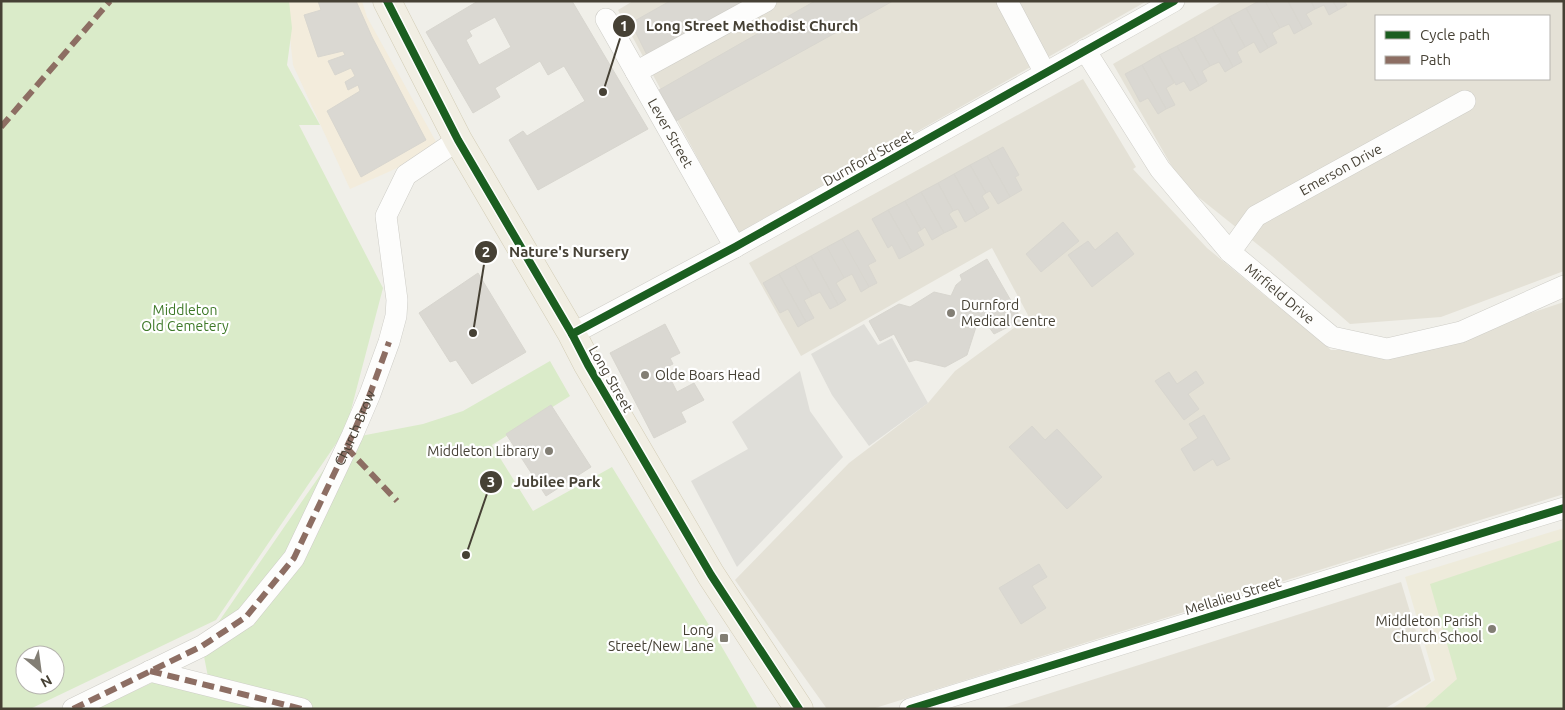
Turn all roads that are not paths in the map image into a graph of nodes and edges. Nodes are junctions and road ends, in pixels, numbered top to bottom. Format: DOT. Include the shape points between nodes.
graph roads {
  1 [pos="386,1"];
  2 [pos="766,1"];
  3 [pos="1007,1"];
  4 [pos="1174,1"];
  5 [pos="606,19"];
  6 [pos="1085,50"];
  7 [pos="636,72"];
  8 [pos="1046,73"];
  9 [pos="1465,102"];
  10 [pos="458,140"];
  11 [pos="735,247"];
  12 [pos="1230,252"];
  13 [pos="1564,286"];
  14 [pos="572,334"];
  15 [pos="1564,508"];
  16 [pos="150,671"];
  17 [pos="73,709"];
  18 [pos="302,709"];
  19 [pos="799,709"];
  20 [pos="910,709"];
  1 -- 10 [label="main road, Long Street"];
  2 -- 7 [label="street"];
  3 -- 8 [label="street"];
  4 -- 6 [label="street, Durnford Street"];
  5 -- 7 [label="street, Lever Street"];
  6 -- 8 [label="street, Durnford Street"];
  6 -- 12 [label="street, Mirfield Drive" via="1160,169"];
  7 -- 11 [label="street, Lever Street"];
  8 -- 11 [label="street, Durnford Street"];
  9 -- 12 [label="street, Emerson Drive" via="1256,216"];
  10 -- 14 [label="main road, Long Street"];
  10 -- 16 [label="street, Church Brow" via="406,175 386,216 397,300 396,316 370,394 294,558 246,616 202,646"];
  11 -- 14 [label="street, Durnford Street"];
  12 -- 13 [label="street, Mirfield Drive" via="1332,337 1387,349 1461,332"];
  14 -- 19 [label="main road, Long Street" via="711,575"];
  15 -- 20 [label="street, Mellalieu Street"];
  16 -- 17 [label="street, Church Brow"];
  16 -- 18 [label="street"];
}
